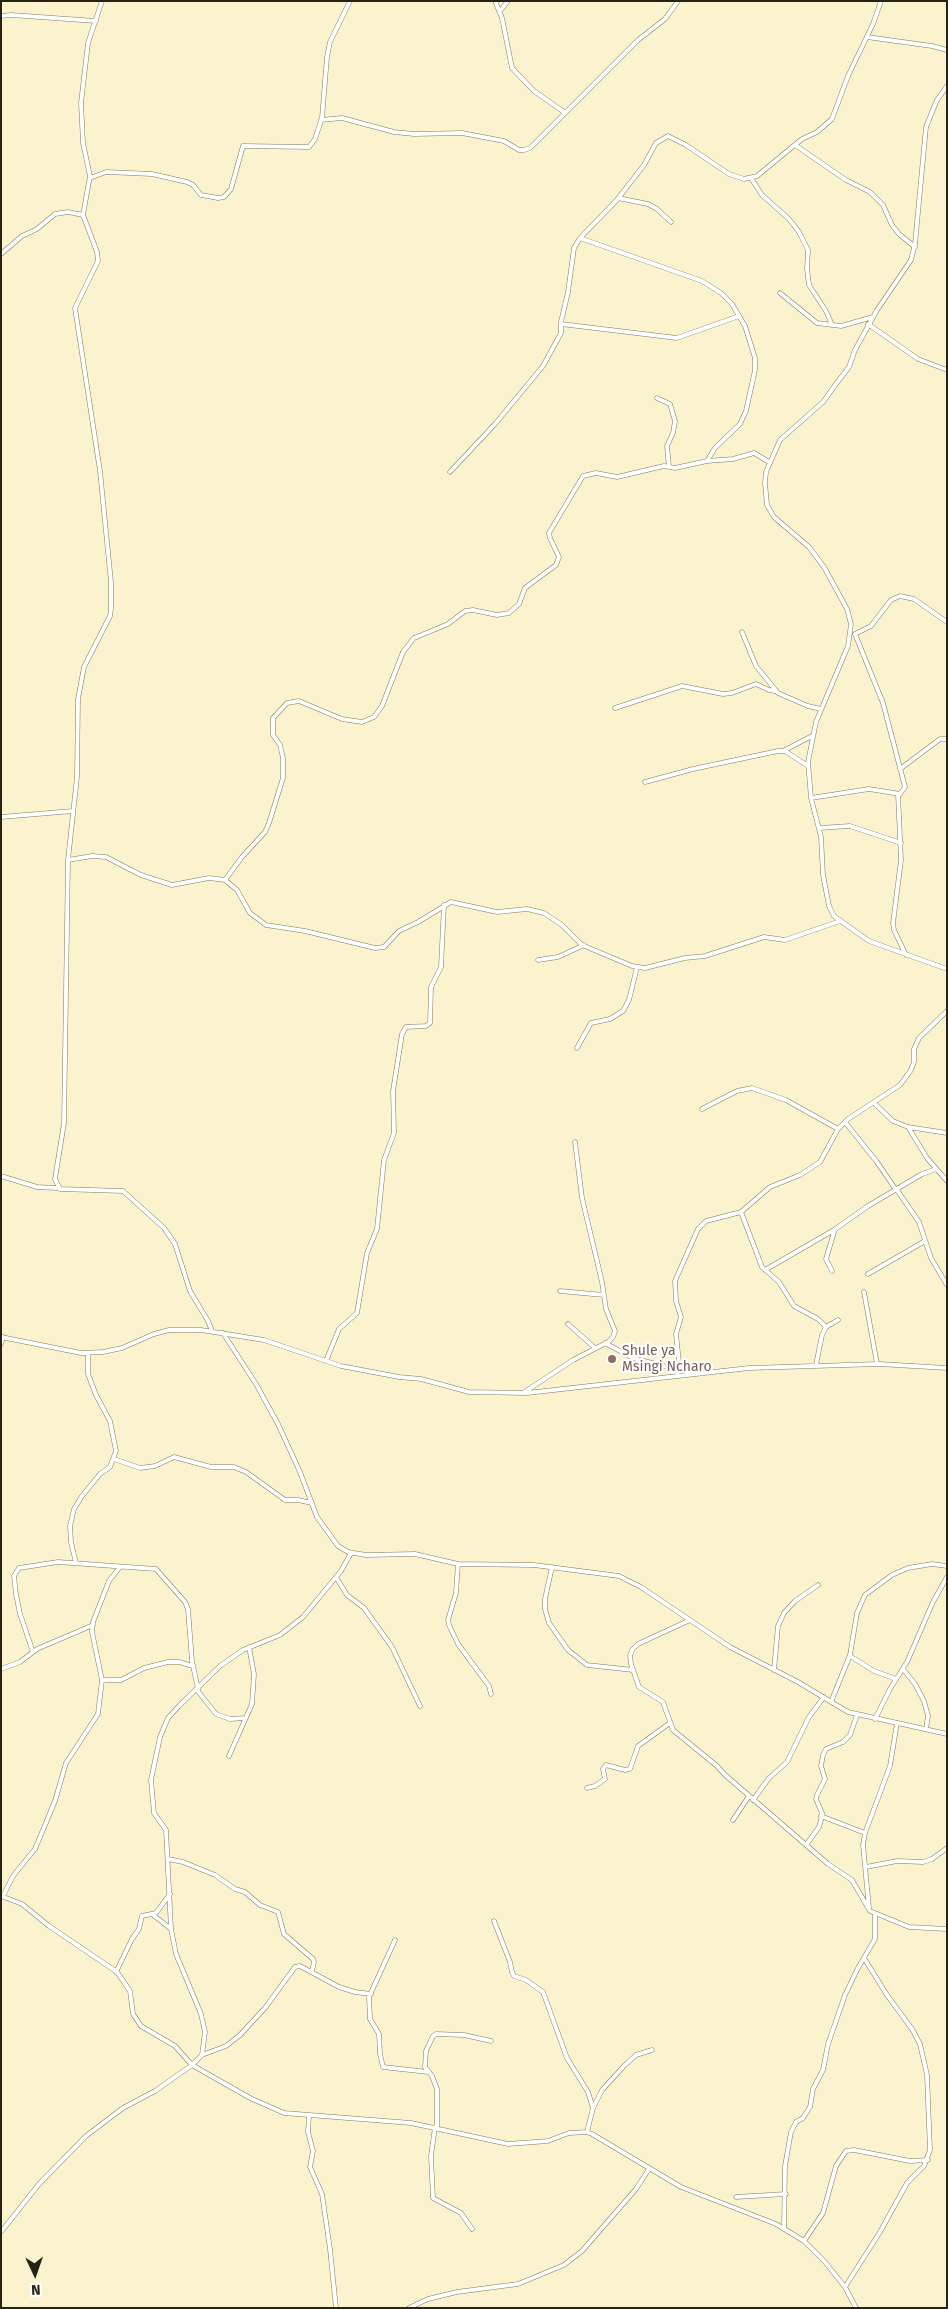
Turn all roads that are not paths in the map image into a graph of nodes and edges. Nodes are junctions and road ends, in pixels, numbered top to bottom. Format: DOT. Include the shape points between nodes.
graph roads {
  1 [pos="102,1"];
  2 [pos="350,1"];
  3 [pos="495,1"];
  4 [pos="508,1"];
  5 [pos="678,1"];
  6 [pos="881,1"];
  7 [pos="500,11"];
  8 [pos="1,16"];
  9 [pos="96,20"];
  10 [pos="867,37"];
  11 [pos="947,50"];
  12 [pos="947,86"];
  13 [pos="564,112"];
  14 [pos="321,120"];
  15 [pos="795,145"];
  16 [pos="90,178"];
  17 [pos="751,178"];
  18 [pos="618,198"];
  19 [pos="83,215"];
  20 [pos="671,222"];
  21 [pos="580,238"];
  22 [pos="915,246"];
  23 [pos="1,254"];
  24 [pos="780,293"];
  25 [pos="739,316"];
  26 [pos="873,317"];
  27 [pos="561,324"];
  28 [pos="868,324"];
  29 [pos="832,325"];
  30 [pos="947,370"];
  31 [pos="657,398"];
  32 [pos="707,461"];
  33 [pos="770,462"];
  34 [pos="669,467"];
  35 [pos="450,472"];
  36 [pos="947,622"];
  37 [pos="742,632"];
  38 [pos="853,635"];
  39 [pos="775,691"];
  40 [pos="615,708"];
  41 [pos="821,709"];
  42 [pos="813,735"];
  43 [pos="947,739"];
  44 [pos="783,751"];
  45 [pos="808,766"];
  46 [pos="900,769"];
  47 [pos="645,782"];
  48 [pos="898,794"];
  49 [pos="811,798"];
  50 [pos="73,811"];
  51 [pos="1,817"];
  52 [pos="819,828"];
  53 [pos="901,843"];
  54 [pos="68,860"];
  55 [pos="225,880"];
  56 [pos="444,905"];
  57 [pos="840,921"];
  58 [pos="584,945"];
  59 [pos="906,955"];
  60 [pos="538,960"];
  61 [pos="637,967"];
  62 [pos="947,970"];
  63 [pos="947,1011"];
  64 [pos="577,1048"];
  65 [pos="874,1103"];
  66 [pos="702,1109"];
  67 [pos="845,1122"];
  68 [pos="908,1127"];
  69 [pos="838,1129"];
  70 [pos="947,1133"];
  71 [pos="574,1142"];
  72 [pos="936,1169"];
  73 [pos="1,1176"];
  74 [pos="947,1181"];
  75 [pos="57,1188"];
  76 [pos="897,1190"];
  77 [pos="741,1212"];
  78 [pos="835,1229"];
  79 [pos="925,1242"];
  80 [pos="765,1270"];
  81 [pos="832,1271"];
  82 [pos="868,1274"];
  83 [pos="947,1285"];
  84 [pos="560,1291"];
  85 [pos="864,1292"];
  86 [pos="604,1295"];
  87 [pos="838,1320"];
  88 [pos="568,1324"];
  89 [pos="826,1327"];
  90 [pos="212,1331"];
  91 [pos="223,1333"];
  92 [pos="2,1337"];
  93 [pos="605,1343"];
  94 [pos="1,1344"];
  95 [pos="595,1348"];
  96 [pos="88,1353"];
  97 [pos="326,1361"];
  98 [pos="877,1364"];
  99 [pos="816,1366"];
  100 [pos="947,1368"];
  101 [pos="678,1370"];
  102 [pos="677,1376"];
  103 [pos="523,1392"];
  104 [pos="114,1459"];
  105 [pos="312,1503"];
  106 [pos="351,1553"];
  107 [pos="76,1563"];
  108 [pos="458,1564"];
  109 [pos="947,1566"];
  110 [pos="120,1567"];
  111 [pos="552,1567"];
  112 [pos="336,1577"];
  113 [pos="947,1578"];
  114 [pos="818,1585"];
  115 [pos="690,1620"];
  116 [pos="93,1625"];
  117 [pos="249,1647"];
  118 [pos="33,1652"];
  119 [pos="850,1656"];
  120 [pos="193,1666"];
  121 [pos="1,1669"];
  122 [pos="633,1670"];
  123 [pos="774,1670"];
  124 [pos="903,1670"];
  125 [pos="102,1680"];
  126 [pos="896,1680"];
  127 [pos="198,1689"];
  128 [pos="491,1694"];
  129 [pos="824,1697"];
  130 [pos="831,1702"];
  131 [pos="420,1706"];
  132 [pos="857,1715"];
  133 [pos="246,1718"];
  134 [pos="875,1719"];
  135 [pos="670,1723"];
  136 [pos="897,1723"];
  137 [pos="926,1729"];
  138 [pos="947,1734"];
  139 [pos="229,1756"];
  140 [pos="587,1788"];
  141 [pos="751,1798"];
  142 [pos="821,1816"];
  143 [pos="733,1820"];
  144 [pos="865,1833"];
  145 [pos="806,1845"];
  146 [pos="947,1848"];
  147 [pos="168,1859"];
  148 [pos="866,1867"];
  149 [pos="170,1894"];
  150 [pos="2,1896"];
  151 [pos="869,1909"];
  152 [pos="875,1913"];
  153 [pos="152,1914"];
  154 [pos="494,1921"];
  155 [pos="171,1929"];
  156 [pos="947,1929"];
  157 [pos="395,1940"];
  158 [pos="864,1958"];
  159 [pos="312,1971"];
  160 [pos="116,1972"];
  161 [pos="371,1994"];
  162 [pos="491,2041"];
  163 [pos="652,2050"];
  164 [pos="202,2055"];
  165 [pos="192,2065"];
  166 [pos="428,2072"];
  167 [pos="593,2108"];
  168 [pos="309,2115"];
  169 [pos="436,2128"];
  170 [pos="587,2132"];
  171 [pos="928,2160"];
  172 [pos="649,2170"];
  173 [pos="786,2194"];
  174 [pos="736,2197"];
  175 [pos="472,2229"];
  176 [pos="784,2229"];
  177 [pos="1,2232"];
  178 [pos="804,2241"];
  179 [pos="845,2287"];
  180 [pos="336,2308"];
  181 [pos="409,2308"];
  182 [pos="856,2308"];
  1 -- 9 [label="street"];
  2 -- 14 [label="street" via="330,42"];
  3 -- 7 [label="street"];
  4 -- 7 [label="street"];
  5 -- 13 [label="street" via="665,18"];
  6 -- 10 [label="street"];
  7 -- 13 [label="street" via="512,68 534,91"];
  8 -- 9 [label="street"];
  9 -- 16 [label="street" via="88,43 81,91 82,143"];
  10 -- 11 [label="street"];
  10 -- 15 [label="street" via="832,118 818,132"];
  12 -- 22 [label="street" via="937,100 926,127"];
  13 -- 14 [label="street" via="530,148 520,150 504,141 462,133 414,134 342,118"];
  14 -- 16 [label="street" via="309,147 243,146 231,188 221,198 201,195 187,182 152,174 106,172"];
  15 -- 17 [label="street"];
  15 -- 22 [label="street" via="846,180 870,192 883,205 899,234"];
  16 -- 19 [label="street"];
  17 -- 18 [label="street" via="730,174 686,145 665,136 656,143 644,165"];
  17 -- 29 [label="street" via="762,195 799,232 808,250 809,285"];
  18 -- 20 [label="street" via="648,204"];
  18 -- 21 [label="street"];
  19 -- 23 [label="street" via="55,214"];
  19 -- 50 [label="street" via="98,261 75,308 100,471 111,609 84,667 78,699 77,778"];
  21 -- 25 [label="street" via="702,281 720,293"];
  21 -- 27 [label="street" via="572,258"];
  22 -- 26 [label="street" via="910,260"];
  24 -- 29 [label="street" via="812,320"];
  25 -- 27 [label="street" via="677,338"];
  25 -- 32 [label="street" via="755,358 746,411 740,424 715,448"];
  26 -- 28 [label="street"];
  26 -- 29 [label="street" via="841,326"];
  27 -- 35 [label="street" via="557,344 543,366"];
  28 -- 30 [label="street" via="918,359"];
  28 -- 33 [label="street" via="849,367 823,402 780,440"];
  31 -- 34 [label="street" via="670,404 675,421 667,446"];
  32 -- 33 [label="street" via="754,453"];
  32 -- 34 [label="street"];
  33 -- 38 [label="street" via="765,483 767,505 774,517 808,547 824,567 846,609"];
  34 -- 55 [label="street" via="617,478 596,473 583,476 550,533 559,556 556,565 525,588 519,604 509,613 497,615 465,611 448,624 414,638 403,652 382,706 374,717 362,722 342,719 300,701 287,703 273,718 273,735 284,758 283,778 269,824 266,832"];
  36 -- 38 [label="street" via="914,599 900,596 891,600 871,626"];
  37 -- 39 [label="street" via="756,666"];
  38 -- 41 [label="street"];
  38 -- 46 [label="street" via="883,703"];
  39 -- 40 [label="street" via="756,684 723,694 682,686"];
  39 -- 41 [label="street" via="791,700"];
  41 -- 42 [label="street"];
  42 -- 44 [label="street"];
  42 -- 45 [label="street"];
  43 -- 46 [label="street" via="940,740"];
  44 -- 45 [label="street"];
  44 -- 47 [label="street"];
  45 -- 49 [label="street"];
  46 -- 48 [label="street" via="905,787"];
  48 -- 49 [label="street" via="869,789"];
  48 -- 53 [label="street"];
  49 -- 52 [label="street"];
  50 -- 51 [label="street"];
  50 -- 54 [label="street"];
  52 -- 53 [label="street" via="850,826"];
  52 -- 57 [label="street" via="825,892 834,916"];
  53 -- 59 [label="street" via="893,923"];
  54 -- 55 [label="street" via="92,856 106,858 172,885 209,878"];
  54 -- 75 [label="street" via="64,1123 55,1179"];
  55 -- 56 [label="street" via="237,890 250,913 266,925 375,948 384,947 399,931"];
  56 -- 58 [label="street" via="451,902 497,912 527,910 544,913"];
  56 -- 97 [label="street" via="441,968 431,988 430,1023 406,1027 402,1034 393,1091 394,1133 384,1160 377,1229 367,1253 357,1313 339,1329"];
  57 -- 59 [label="street" via="869,941"];
  57 -- 61 [label="street" via="785,940 764,937 705,956 685,958 653,968"];
  58 -- 60 [label="street" via="558,957"];
  58 -- 61 [label="street"];
  59 -- 62 [label="street"];
  61 -- 64 [label="street" via="623,1011 610,1019 591,1023"];
  63 -- 65 [label="street" via="919,1038 914,1049 912,1070 900,1085"];
  65 -- 67 [label="street"];
  65 -- 68 [label="street" via="893,1121"];
  66 -- 69 [label="street" via="737,1091 752,1088 786,1100"];
  67 -- 69 [label="street"];
  67 -- 76 [label="street"];
  68 -- 70 [label="street"];
  68 -- 72 [label="street"];
  69 -- 77 [label="street" via="820,1162 800,1175 770,1187"];
  71 -- 86 [label="street" via="582,1198"];
  72 -- 74 [label="street"];
  72 -- 76 [label="street"];
  73 -- 75 [label="street" via="37,1187"];
  75 -- 90 [label="street" via="120,1189 145,1210 173,1240 190,1291"];
  76 -- 78 [label="street"];
  76 -- 79 [label="street" via="919,1222"];
  77 -- 80 [label="street"];
  77 -- 101 [label="street" via="706,1221 698,1229 685,1255 675,1281 681,1317 676,1334"];
  78 -- 80 [label="street"];
  78 -- 81 [label="street" via="826,1259"];
  79 -- 82 [label="street"];
  79 -- 83 [label="street"];
  80 -- 89 [label="street" via="779,1282 794,1306"];
  84 -- 86 [label="street"];
  85 -- 98 [label="street"];
  86 -- 93 [label="street" via="615,1332"];
  87 -- 89 [label="street"];
  88 -- 95 [label="street"];
  89 -- 99 [label="street"];
  90 -- 91 [label="street"];
  90 -- 96 [label="street" via="169,1330 122,1348"];
  91 -- 97 [label="street" via="264,1340"];
  91 -- 105 [label="street" via="266,1402"];
  92 -- 94 [label="street"];
  92 -- 96 [label="street" via="58,1350"];
  93 -- 95 [label="street"];
  93 -- 101 [label="street" via="633,1358"];
  95 -- 103 [label="street"];
  96 -- 104 [label="street" via="88,1374 110,1421 115,1440"];
  97 -- 103 [label="street" via="366,1372 421,1379 469,1392"];
  98 -- 99 [label="street"];
  98 -- 100 [label="street"];
  99 -- 102 [label="street" via="738,1368"];
  101 -- 102 [label="street"];
  102 -- 103 [label="street"];
  104 -- 105 [label="street" via="140,1468 155,1466 174,1457 211,1467 234,1467 285,1500"];
  104 -- 107 [label="street" via="74,1509 70,1526"];
  105 -- 106 [label="street" via="317,1517 338,1546"];
  106 -- 108 [label="street" via="415,1554"];
  106 -- 112 [label="street"];
  107 -- 110 [label="street"];
  107 -- 118 [label="street" via="58,1562 19,1568 16,1572 13,1580 20,1614"];
  108 -- 111 [label="street"];
  108 -- 128 [label="street" via="449,1625"];
  109 -- 119 [label="street" via="932,1564 908,1568 892,1575 865,1595 857,1613"];
  110 -- 116 [label="street" via="106,1587"];
  110 -- 120 [label="street" via="156,1569 185,1602"];
  111 -- 115 [label="street" via="620,1576"];
  111 -- 122 [label="street" via="545,1608 549,1623 568,1650 587,1665"];
  112 -- 117 [label="street" via="292,1626 280,1635"];
  112 -- 131 [label="street" via="347,1595 364,1608 392,1647"];
  113 -- 124 [label="street"];
  114 -- 123 [label="street" via="795,1601 784,1614 778,1626"];
  115 -- 122 [label="street" via="638,1644 630,1656"];
  115 -- 123 [label="street" via="730,1647"];
  116 -- 118 [label="street"];
  116 -- 125 [label="street"];
  117 -- 127 [label="street" via="220,1666"];
  117 -- 133 [label="street" via="254,1674 252,1704"];
  118 -- 121 [label="street" via="20,1662"];
  119 -- 126 [label="street"];
  119 -- 130 [label="street"];
  120 -- 125 [label="street" via="168,1662 144,1668 121,1680"];
  120 -- 127 [label="street"];
  122 -- 135 [label="street" via="641,1689 663,1702"];
  123 -- 129 [label="street"];
  124 -- 126 [label="street"];
  124 -- 137 [label="street" via="924,1701 928,1716"];
  125 -- 150 [label="street" via="98,1714 66,1763 55,1801 35,1849"];
  126 -- 134 [label="street"];
  127 -- 133 [label="street" via="216,1714 230,1720"];
  127 -- 147 [label="street" via="168,1718 160,1737 151,1780 154,1813 166,1830"];
  129 -- 130 [label="street"];
  129 -- 141 [label="street" via="809,1717 787,1762"];
  130 -- 132 [label="street"];
  132 -- 134 [label="street"];
  132 -- 142 [label="street" via="850,1735 843,1742 826,1749 823,1755 821,1766 825,1779 816,1800"];
  133 -- 139 [label="street"];
  134 -- 136 [label="street"];
  135 -- 140 [label="street" via="638,1746 630,1769 606,1765 603,1769 605,1779"];
  135 -- 141 [label="street" via="677,1734 718,1766"];
  136 -- 137 [label="street"];
  136 -- 144 [label="street" via="890,1766"];
  137 -- 138 [label="street"];
  141 -- 143 [label="street"];
  141 -- 145 [label="street"];
  142 -- 144 [label="street"];
  142 -- 145 [label="street" via="819,1828"];
  144 -- 148 [label="street"];
  145 -- 151 [label="street" via="852,1880"];
  146 -- 148 [label="street" via="923,1862 897,1861"];
  147 -- 149 [label="street"];
  147 -- 159 [label="street" via="214,1875 245,1892 260,1905 278,1912 284,1934 313,1959"];
  148 -- 151 [label="street"];
  149 -- 153 [label="street" via="161,1909"];
  149 -- 155 [label="street"];
  150 -- 160 [label="street" via="22,1904"];
  151 -- 152 [label="street"];
  152 -- 156 [label="street" via="909,1927"];
  152 -- 158 [label="street" via="876,1939"];
  153 -- 155 [label="street"];
  153 -- 160 [label="street" via="142,1916 139,1929"];
  154 -- 167 [label="street" via="514,1976 543,1992 567,2058 588,2092"];
  155 -- 164 [label="street" via="176,1954 201,2014 205,2032"];
  157 -- 161 [label="street"];
  158 -- 171 [label="street" via="920,2044 928,2075"];
  158 -- 173 [label="street" via="845,1995 828,2044 823,2070 813,2089 810,2107 791,2132 785,2166"];
  159 -- 161 [label="street" via="339,1987"];
  159 -- 164 [label="street" via="295,1967 240,2036 226,2046"];
  160 -- 165 [label="street" via="130,1991 137,2022 175,2046"];
  161 -- 166 [label="street" via="368,2004 370,2019 379,2034 383,2067"];
  162 -- 166 [label="street" via="464,2035 434,2034 426,2051 425,2067"];
  163 -- 167 [label="street" via="636,2055 624,2066 602,2090"];
  164 -- 165 [label="street"];
  165 -- 168 [label="street" via="284,2113"];
  165 -- 177 [label="street" via="123,2108 86,2136 38,2184"];
  166 -- 169 [label="street" via="437,2089"];
  167 -- 170 [label="street"];
  168 -- 169 [label="street" via="388,2120"];
  168 -- 180 [label="street" via="308,2132 313,2152 310,2167 324,2202"];
  169 -- 170 [label="street" via="508,2144 548,2141"];
  169 -- 175 [label="street" via="431,2156 433,2198 461,2213"];
  170 -- 172 [label="street"];
  171 -- 178 [label="street" via="910,2161 846,2151 836,2166 823,2213"];
  171 -- 179 [label="street" via="907,2183"];
  172 -- 176 [label="street" via="681,2187"];
  172 -- 181 [label="street" via="582,2251 564,2265 518,2284 456,2292"];
  173 -- 174 [label="street"];
  173 -- 176 [label="street"];
  176 -- 178 [label="street"];
  178 -- 179 [label="street"];
  179 -- 182 [label="street"];
}
